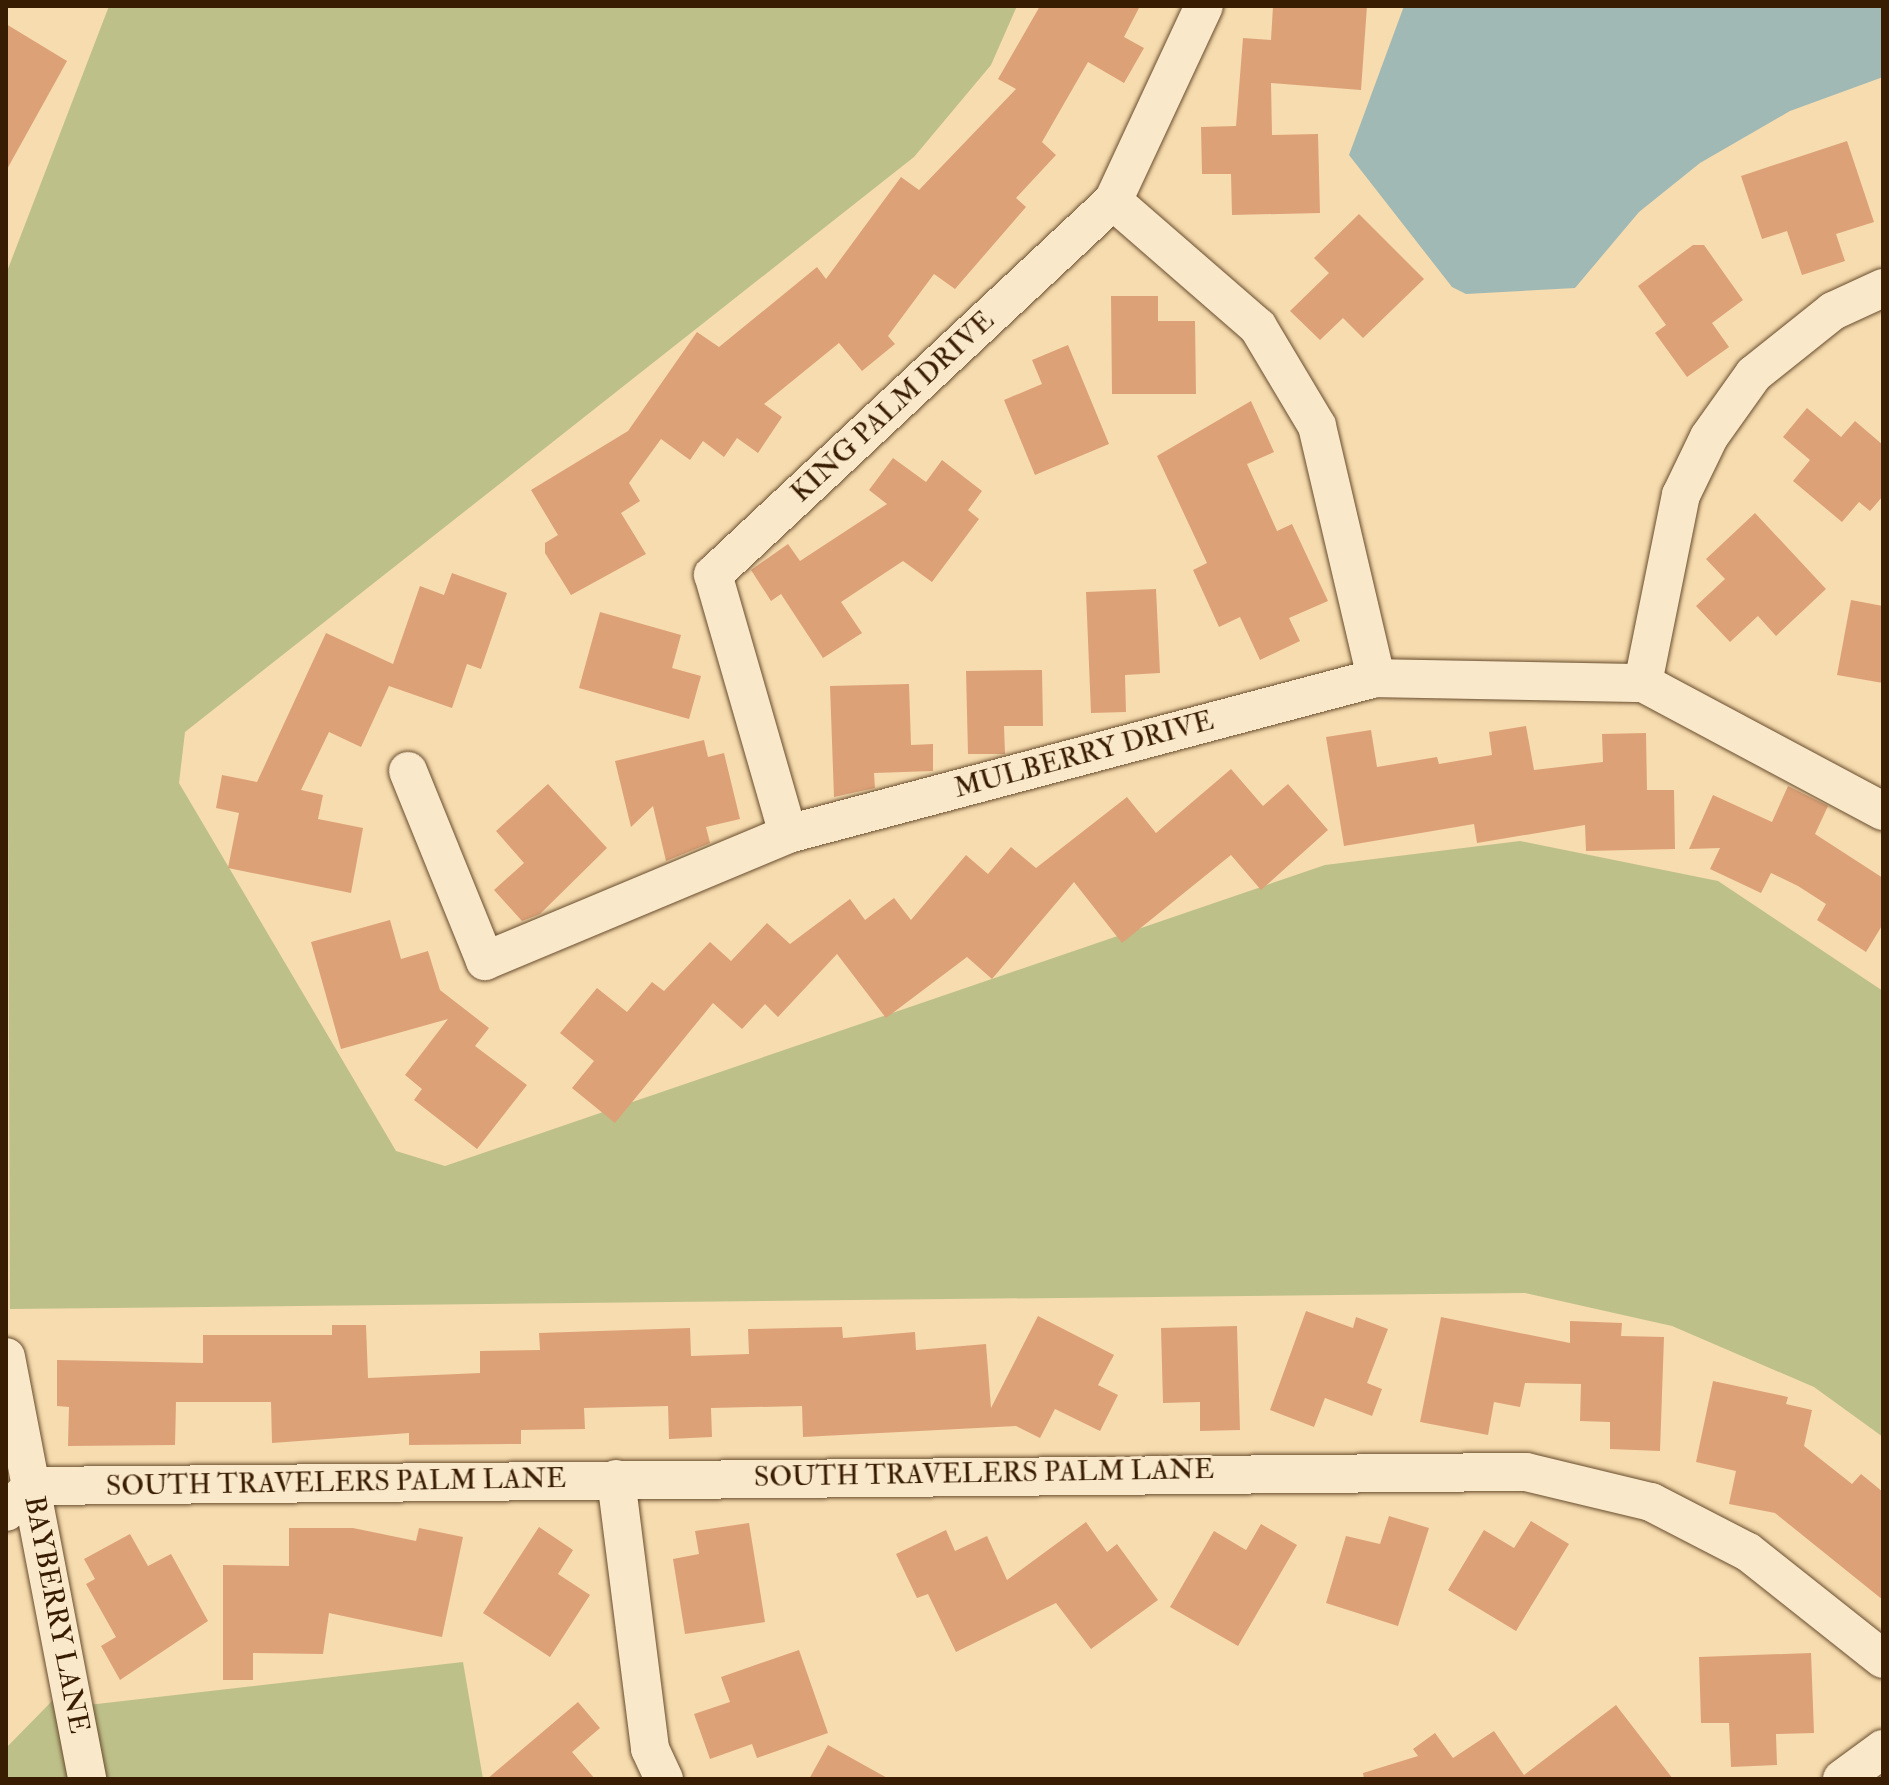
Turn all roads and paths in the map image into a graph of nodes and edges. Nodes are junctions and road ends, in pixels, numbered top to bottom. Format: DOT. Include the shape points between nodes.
graph roads {
  1 [pos="1204,6"];
  2 [pos="1113,201"];
  3 [pos="1883,288"];
  4 [pos="1376,678"];
  5 [pos="1643,683"];
  6 [pos="408,771"];
  7 [pos="1883,811"];
  8 [pos="788,834"];
  9 [pos="6,1357"];
  10 [pos="616,1479"];
  11 [pos="19,1499"];
  12 [pos="1883,1659"];
  13 [pos="1883,1749"];
  14 [pos="87,1779"];
  15 [pos="664,1779"];
  16 [pos="1842,1779"];
  1 -- 2 [label="street, KING PALM DRIVE"];
  2 -- 4 [label="street" via="1258,327 1317,426"];
  2 -- 8 [label="street, KING PALM DRIVE" via="713,575"];
  3 -- 5 [label="street" via="1833,311 1754,374 1709,437 1681,495"];
  4 -- 5 [label="street, MULBERRY DRIVE"];
  4 -- 8 [label="street, MULBERRY DRIVE"];
  5 -- 7 [label="street, MULBERRY DRIVE"];
  6 -- 8 [label="street, MULBERRY DRIVE" via="485,961"];
  9 -- 11 [label="street, BAYBERRY LANE"];
  10 -- 11 [label="street, SOUTH TRAVELERS PALM LANE"];
  10 -- 12 [label="street, SOUTH TRAVELERS PALM LANE" via="1526,1472 1651,1502 1748,1552"];
  10 -- 15 [label="street" via="650,1749"];
  11 -- 14 [label="street, BAYBERRY LANE"];
  13 -- 16 [label="street"];
}
